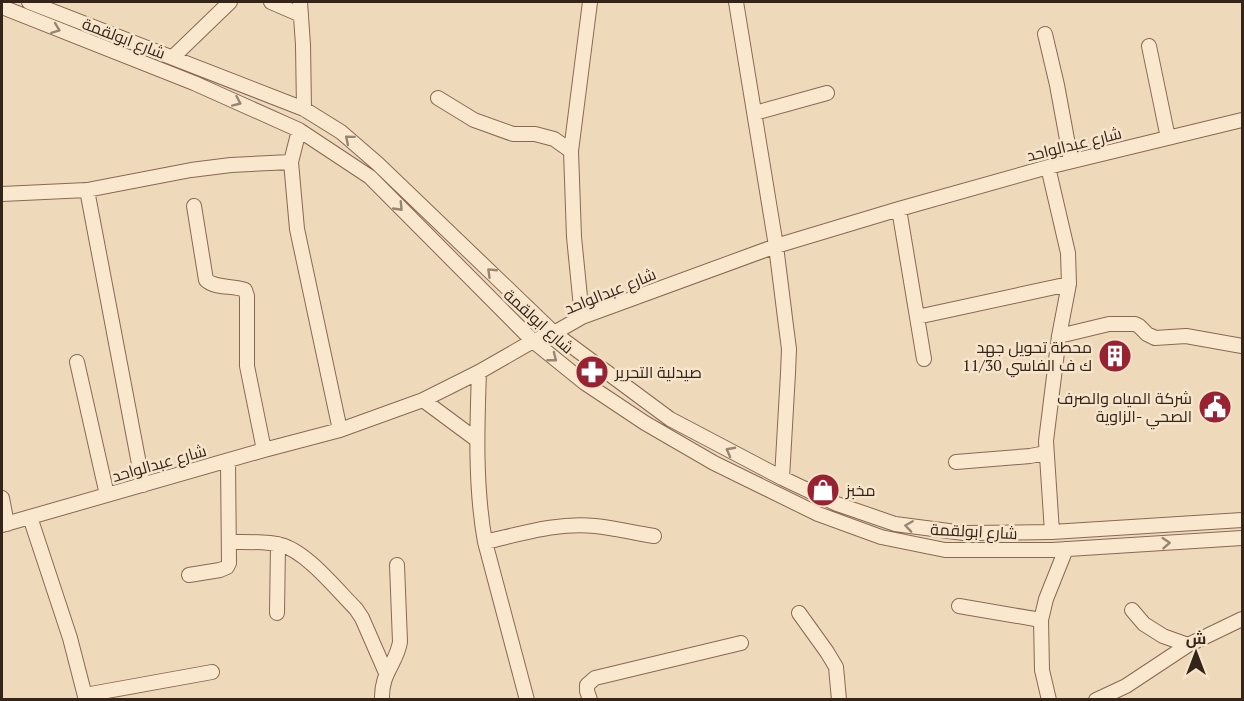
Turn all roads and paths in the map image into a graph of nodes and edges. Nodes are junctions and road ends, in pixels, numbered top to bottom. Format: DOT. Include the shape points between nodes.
graph roads {
  1 [pos="28,2"];
  2 [pos="230,2"];
  3 [pos="271,2"];
  4 [pos="590,2"];
  5 [pos="736,2"];
  6 [pos="2,8"];
  7 [pos="300,8"];
  8 [pos="1045,34"];
  9 [pos="1149,46"];
  10 [pos="173,57"];
  11 [pos="827,93"];
  12 [pos="438,98"];
  13 [pos="304,109"];
  14 [pos="755,113"];
  15 [pos="1242,120"];
  16 [pos="299,130"];
  17 [pos="1168,138"];
  18 [pos="571,151"];
  19 [pos="1071,161"];
  20 [pos="291,162"];
  21 [pos="1048,167"];
  22 [pos="87,189"];
  23 [pos="2,194"];
  24 [pos="194,206"];
  25 [pos="899,209"];
  26 [pos="776,246"];
  27 [pos="1069,284"];
  28 [pos="582,317"];
  29 [pos="917,317"];
  30 [pos="554,333"];
  31 [pos="1059,336"];
  32 [pos="533,341"];
  33 [pos="1242,346"];
  34 [pos="924,359"];
  35 [pos="77,362"];
  36 [pos="478,372"];
  37 [pos="423,400"];
  38 [pos="340,430"];
  39 [pos="477,440"];
  40 [pos="264,450"];
  41 [pos="1046,453"];
  42 [pos="228,461"];
  43 [pos="956,462"];
  44 [pos="782,478"];
  45 [pos="143,485"];
  46 [pos="107,495"];
  47 [pos="2,498"];
  48 [pos="30,517"];
  49 [pos="1242,520"];
  50 [pos="4,524"];
  51 [pos="1052,532"];
  52 [pos="654,536"];
  53 [pos="1242,538"];
  54 [pos="229,542"];
  55 [pos="485,542"];
  56 [pos="278,544"];
  57 [pos="1066,549"];
  58 [pos="397,566"];
  59 [pos="189,575"];
  60 [pos="959,606"];
  61 [pos="1132,610"];
  62 [pos="277,612"];
  63 [pos="799,613"];
  64 [pos="1242,619"];
  65 [pos="1041,621"];
  66 [pos="741,644"];
  67 [pos="1188,645"];
  68 [pos="212,672"];
  69 [pos="386,673"];
  70 [pos="85,697"];
  71 [pos="382,699"];
  72 [pos="527,699"];
  73 [pos="591,699"];
  74 [pos="839,699"];
  75 [pos="1049,699"];
  76 [pos="1096,699"];
  1 -- 10 [label="street, شارع ابولقمة"];
  2 -- 10 [label="street"];
  3 -- 7 [label="street"];
  4 -- 18 [label="street"];
  5 -- 14 [label="street"];
  6 -- 16 [label="street, شارع ابولقمة, one-way" via="194,83"];
  7 -- 13 [label="street"];
  8 -- 19 [label="street"];
  9 -- 17 [label="street"];
  10 -- 13 [label="street, شارع ابولقمة"];
  11 -- 14 [label="street"];
  12 -- 18 [label="street" via="474,120 513,134 555,139"];
  30 -- 13 [label="street, شارع ابولقمة, one-way" via="378,164 341,132"];
  14 -- 26 [label="street"];
  15 -- 17 [label="street, شارع عبدالواحد"];
  16 -- 20 [label="street"];
  16 -- 32 [label="street, شارع ابولقمة, one-way" via="370,177"];
  17 -- 19 [label="street, شارع عبدالواحد"];
  18 -- 28 [label="street"];
  19 -- 21 [label="street, شارع عبدالواحد"];
  20 -- 22 [label="street" via="191,170"];
  20 -- 38 [label="street" via="297,229"];
  21 -- 25 [label="street, شارع عبدالواحد"];
  21 -- 27 [label="street" via="1068,253"];
  22 -- 23 [label="street"];
  22 -- 45 [label="street"];
  24 -- 40 [label="street" via="206,280 240,288 247,296 247,366"];
  25 -- 26 [label="street, شارع عبدالواحد"];
  25 -- 29 [label="street"];
  26 -- 28 [label="street, شارع عبدالواحد"];
  26 -- 44 [label="street" via="789,349"];
  27 -- 29 [label="street"];
  27 -- 31 [label="street"];
  28 -- 30 [label="street, شارع عبدالواحد"];
  29 -- 34 [label="street"];
  30 -- 32 [label="street, شارع عبدالواحد"];
  44 -- 30 [label="street, شارع ابولقمة, one-way" via="670,419"];
  31 -- 33 [label="street" via="1109,324 1135,324 1155,338 1186,336"];
  31 -- 41 [label="street"];
  32 -- 36 [label="street, شارع عبدالواحد"];
  32 -- 57 [label="street, شارع ابولقمة, one-way" via="585,383 645,423 714,463 818,514 881,537 945,549"];
  35 -- 46 [label="street"];
  36 -- 37 [label="street, شارع عبدالواحد"];
  36 -- 39 [label="street"];
  37 -- 38 [label="street, شارع عبدالواحد"];
  37 -- 39 [label="street"];
  38 -- 40 [label="street, شارع عبدالواحد"];
  39 -- 55 [label="street"];
  40 -- 42 [label="street, شارع عبدالواحد"];
  41 -- 43 [label="street"];
  41 -- 51 [label="street"];
  42 -- 45 [label="street, شارع عبدالواحد"];
  42 -- 54 [label="street"];
  51 -- 44 [label="street, شارع ابولقمة, one-way" via="964,533 895,524 837,504"];
  45 -- 46 [label="street, شارع عبدالواحد"];
  46 -- 48 [label="street, شارع عبدالواحد"];
  47 -- 50 [label="street"];
  48 -- 50 [label="street, شارع عبدالواحد"];
  48 -- 70 [label="street"];
  49 -- 51 [label="street, شارع ابولقمة"];
  52 -- 55 [label="street" via="575,526"];
  57 -- 53 [label="street, شارع ابولقمة, one-way"];
  54 -- 56 [label="street"];
  54 -- 59 [label="street" via="227,567"];
  55 -- 72 [label="street"];
  56 -- 62 [label="street"];
  56 -- 69 [label="street" via="303,555 356,609"];
  57 -- 65 [label="street"];
  58 -- 69 [label="street" via="400,642"];
  60 -- 65 [label="street"];
  61 -- 67 [label="street" via="1144,624 1163,636"];
  63 -- 74 [label="street" via="836,667"];
  64 -- 67 [label="street"];
  65 -- 75 [label="street" via="1042,670"];
  66 -- 73 [label="street" via="595,678 587,685"];
  67 -- 76 [label="street" via="1126,686"];
  68 -- 70 [label="street"];
  69 -- 71 [label="street"];
}
